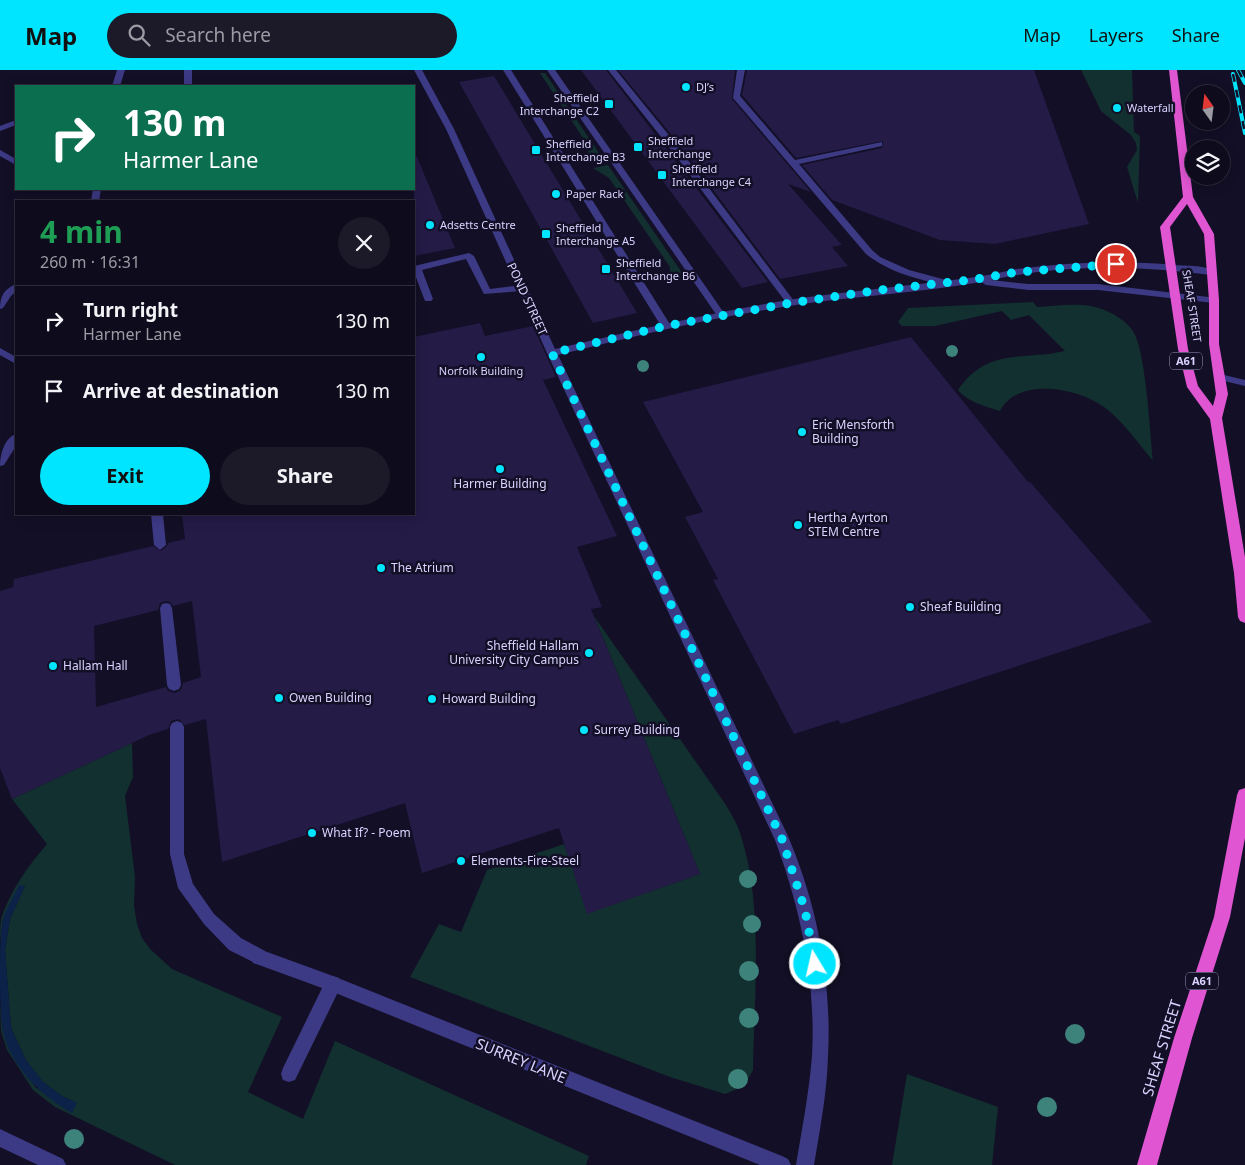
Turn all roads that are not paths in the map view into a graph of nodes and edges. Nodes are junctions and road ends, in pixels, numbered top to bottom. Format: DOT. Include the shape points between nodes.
graph roads {
  1 [pos="121,70"];
  2 [pos="188,70"];
  3 [pos="418,70"];
  4 [pos="507,70"];
  5 [pos="551,70"];
  6 [pos="612,70"];
  7 [pos="741,70"];
  8 [pos="1173,70"];
  9 [pos="116,85"];
  10 [pos="188,85"];
  11 [pos="15,122"];
  12 [pos="0,129"];
  13 [pos="879,144"];
  14 [pos="0,152"];
  15 [pos="15,162"];
  16 [pos="793,163"];
  17 [pos="1188,196"];
  18 [pos="1170,266"];
  19 [pos="1211,272"];
  20 [pos="971,280"];
  21 [pos="947,283"];
  22 [pos="15,288"];
  23 [pos="522,288"];
  24 [pos="1174,296"];
  25 [pos="428,299"];
  26 [pos="1214,300"];
  27 [pos="791,303"];
  28 [pos="0,306"];
  29 [pos="721,315"];
  30 [pos="666,326"];
  31 [pos="0,351"];
  32 [pos="552,353"];
  33 [pos="15,360"];
  34 [pos="1220,377"];
  35 [pos="1245,383"];
  36 [pos="1216,418"];
  37 [pos="15,440"];
  38 [pos="0,462"];
  39 [pos="157,515"];
  40 [pos="160,545"];
  41 [pos="166,608"];
  42 [pos="1245,617"];
  43 [pos="174,685"];
  44 [pos="176,727"];
  45 [pos="1245,795"];
  46 [pos="333,984"];
  47 [pos="289,1074"];
  48 [pos="0,1138"];
  49 [pos="57,1165"];
  50 [pos="782,1165"];
  51 [pos="805,1165"];
  52 [pos="1147,1165"];
  1 -- 9 [label="street"];
  2 -- 10 [label="street"];
  3 -- 23 [label="street, POND STREET" via="450,129"];
  4 -- 30 [label="street"];
  5 -- 29 [label="street"];
  6 -- 27 [label="street"];
  7 -- 16 [label="street" via="736,96"];
  8 -- 17 [label="highway, SHEAF STREET / A61"];
  11 -- 12 [label="street"];
  13 -- 16 [label="street"];
  14 -- 15 [label="street"];
  16 -- 21 [label="street" via="876,258 904,272"];
  17 -- 18 [label="highway, SHEAF STREET / A61" via="1165,227"];
  17 -- 19 [label="highway, SHEAF STREET / A61" via="1209,234"];
  18 -- 19 [label="street"];
  18 -- 20 [label="street" via="1095,265"];
  18 -- 24 [label="highway, SHEAF STREET / A61"];
  19 -- 26 [label="highway, SHEAF STREET / A61"];
  20 -- 21 [label="street"];
  20 -- 24 [label="street" via="1028,287 1098,287"];
  21 -- 27 [label="street"];
  22 -- 28 [label="street"];
  23 -- 25 [label="street" via="487,292 469,256 417,268"];
  23 -- 32 [label="street, POND STREET"];
  24 -- 26 [label="street"];
  24 -- 36 [label="highway, SHEAF STREET / A61" via="1193,387"];
  26 -- 34 [label="highway, SHEAF STREET / A61" via="1214,344"];
  27 -- 29 [label="street"];
  29 -- 30 [label="street"];
  30 -- 32 [label="street"];
  31 -- 33 [label="street"];
  32 -- 51 [label="street, POND STREET" via="782,839 805,910 814,952 818,1000 818,1075"];
  34 -- 35 [label="street"];
  34 -- 36 [label="highway, SHEAF STREET / A61" via="1222,394"];
  36 -- 42 [label="highway, SHEAF STREET / A61"];
  37 -- 38 [label="street"];
  39 -- 40 [label="street"];
  41 -- 43 [label="street"];
  44 -- 46 [label="street, SURREY LANE" via="177,854 186,888 209,919 236,944 259,957"];
  45 -- 52 [label="highway, SHEAF STREET / A61" via="1222,918"];
  46 -- 47 [label="street"];
  46 -- 50 [label="street, SURREY LANE"];
  48 -- 49 [label="street"];
}
